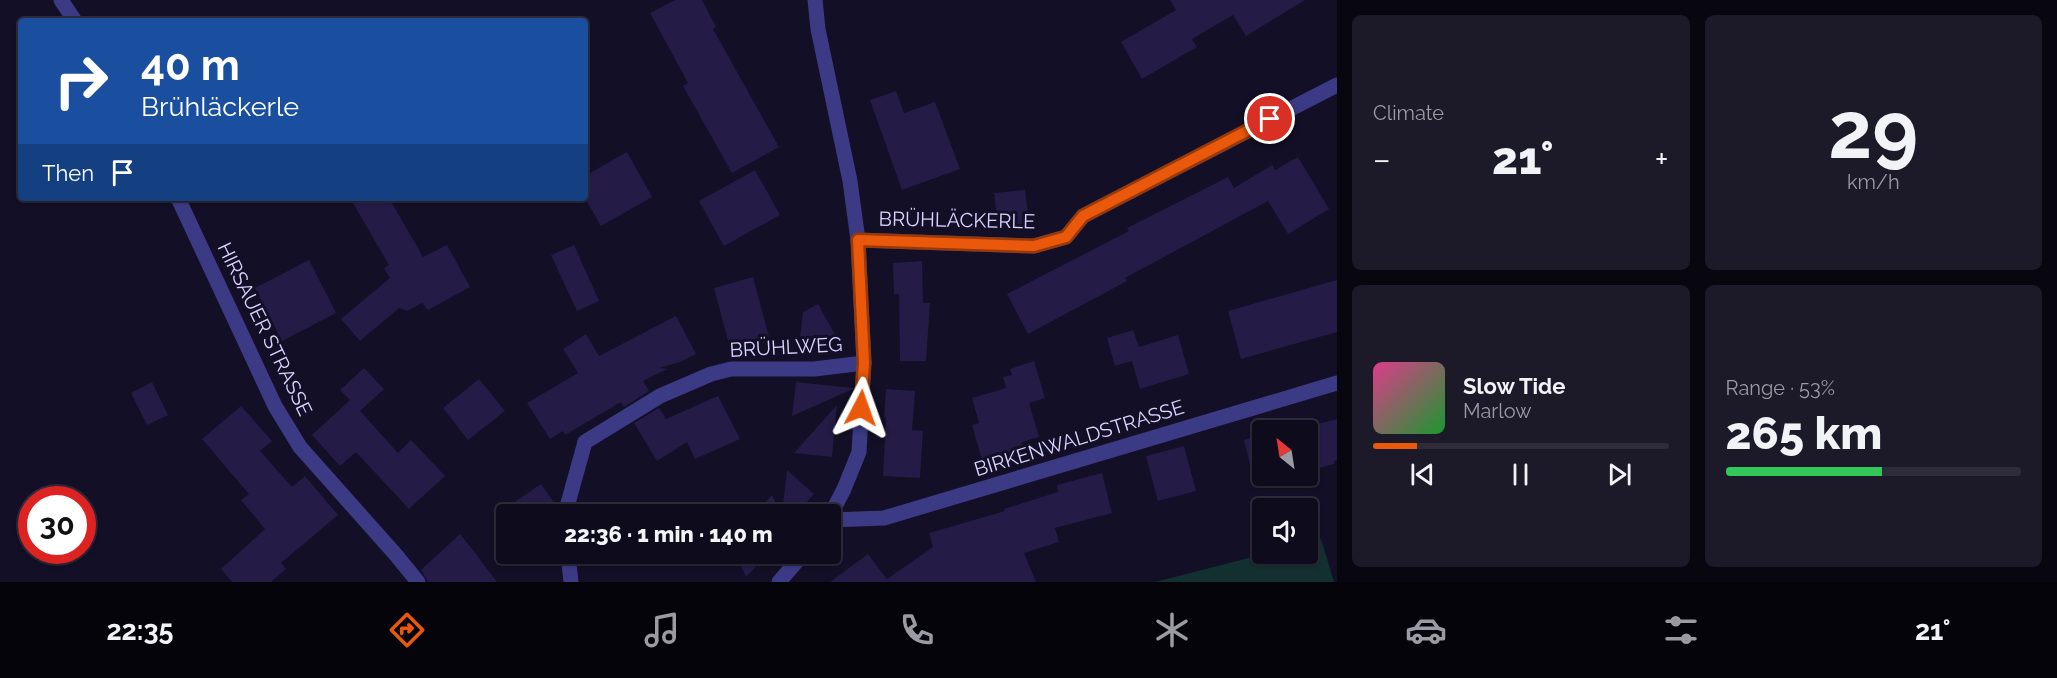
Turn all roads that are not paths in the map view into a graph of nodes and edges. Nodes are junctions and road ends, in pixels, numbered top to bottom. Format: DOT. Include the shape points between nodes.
graph roads {
  1 [pos="62,0"];
  2 [pos="815,0"];
  3 [pos="73,18"];
  4 [pos="1337,85"];
  5 [pos="179,201"];
  6 [pos="858,240"];
  7 [pos="864,363"];
  8 [pos="1337,383"];
  9 [pos="568,504"];
  10 [pos="836,504"];
  11 [pos="841,520"];
  12 [pos="568,564"];
  13 [pos="794,564"];
  14 [pos="418,582"];
  15 [pos="571,582"];
  16 [pos="779,582"];
  1 -- 3 [label="street"];
  2 -- 6 [label="street"];
  4 -- 6 [label="street, BRÜHLÄCKERLE" via="1083,216 1066,237 1034,246"];
  5 -- 14 [label="street, HIRSAUER STRASSE" via="275,405 300,447"];
  6 -- 7 [label="street"];
  7 -- 9 [label="street, BRÜHLWEG" via="814,369 731,369 660,396 585,442"];
  7 -- 10 [label="street" via="859,452"];
  8 -- 11 [label="street, BIRKENWALDSTRASSE" via="884,518"];
  12 -- 15 [label="street"];
  13 -- 16 [label="street"];
}
